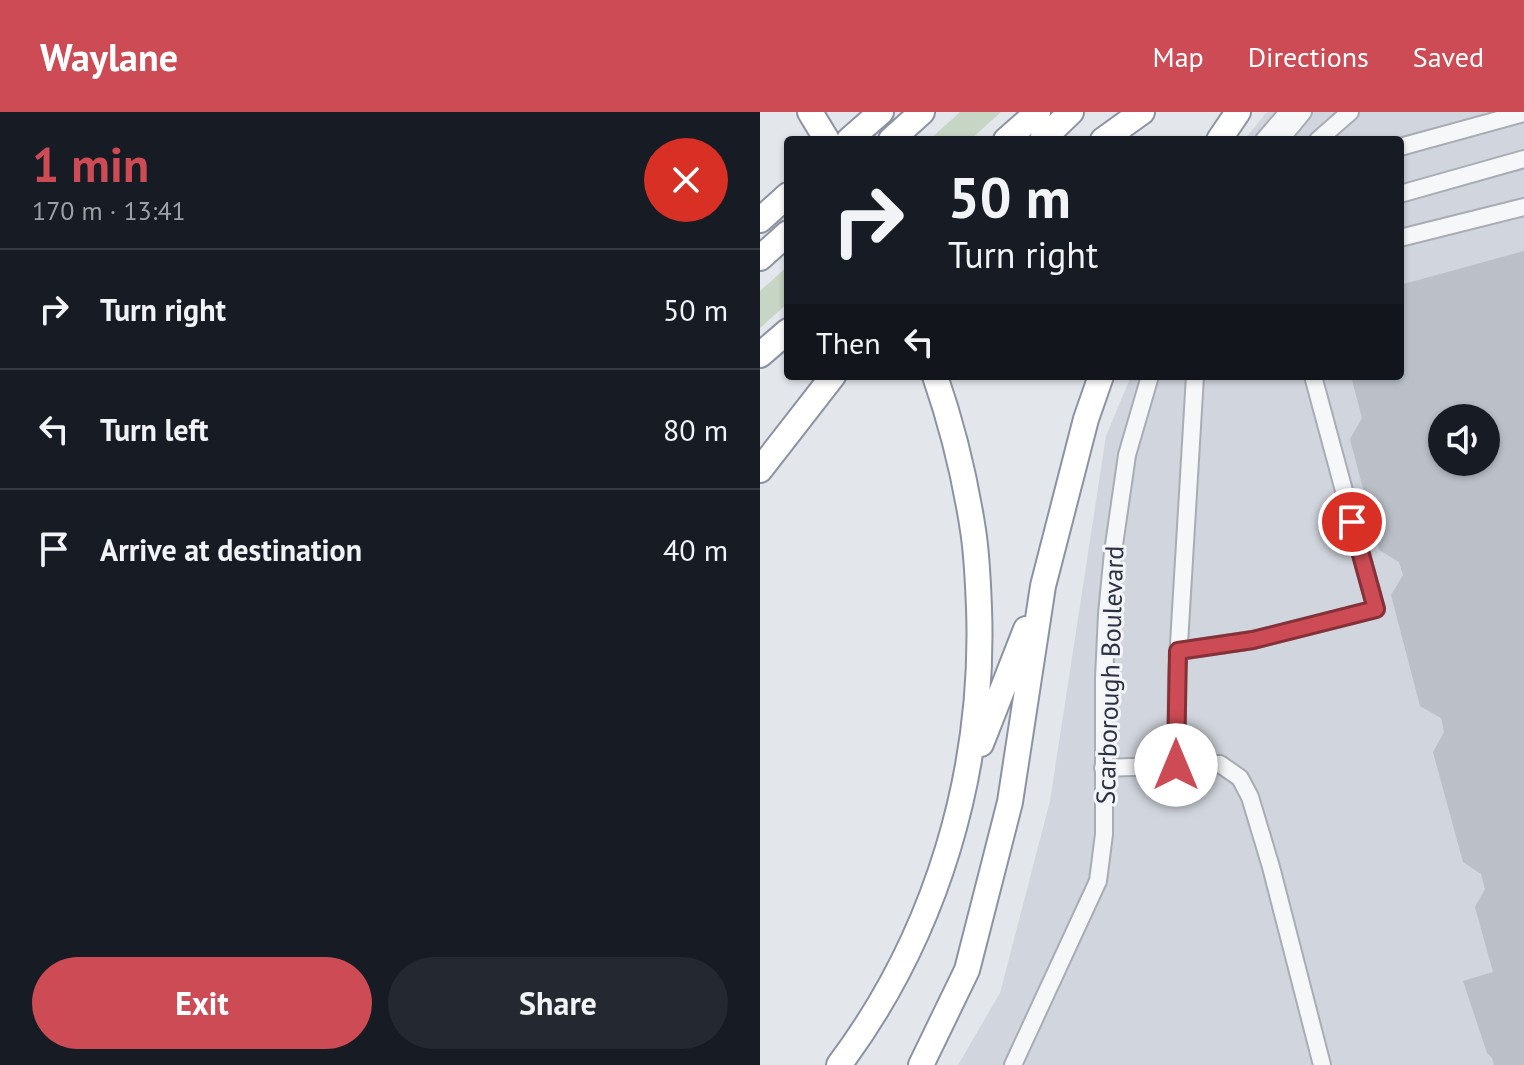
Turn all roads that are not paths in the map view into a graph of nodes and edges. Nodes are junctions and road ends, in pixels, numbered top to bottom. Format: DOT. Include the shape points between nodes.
graph roads {
  1 [pos="810,112"];
  2 [pos="881,112"];
  3 [pos="922,112"];
  4 [pos="1038,112"];
  5 [pos="1071,112"];
  6 [pos="1238,112"];
  7 [pos="1288,112"];
  8 [pos="1303,112"];
  9 [pos="1350,112"];
  10 [pos="1524,113"];
  11 [pos="1136,117"];
  12 [pos="825,136"];
  13 [pos="854,136"];
  14 [pos="895,136"];
  15 [pos="1011,136"];
  16 [pos="1046,136"];
  17 [pos="1109,136"];
  18 [pos="1222,136"];
  19 [pos="1267,136"];
  20 [pos="1283,136"];
  21 [pos="1323,136"];
  22 [pos="1404,146"];
  23 [pos="1524,159"];
  24 [pos="1404,193"];
  25 [pos="784,199"];
  26 [pos="1524,207"];
  27 [pos="760,220"];
  28 [pos="784,237"];
  29 [pos="1404,237"];
  30 [pos="760,259"];
  31 [pos="784,259"];
  32 [pos="784,334"];
  33 [pos="760,355"];
  34 [pos="830,380"];
  35 [pos="936,380"];
  36 [pos="1100,380"];
  37 [pos="1149,380"];
  38 [pos="1195,380"];
  39 [pos="1314,380"];
  40 [pos="760,470"];
  41 [pos="1043,586"];
  42 [pos="1178,651"];
  43 [pos="1176,765"];
  44 [pos="1103,768"];
  45 [pos="963,791"];
  46 [pos="839,1065"];
  47 [pos="921,1065"];
  48 [pos="1013,1065"];
  49 [pos="1322,1065"];
  1 -- 12 [label="highway"];
  2 -- 13 [label="highway"];
  3 -- 14 [label="highway"];
  4 -- 15 [label="highway"];
  5 -- 16 [label="highway"];
  6 -- 18 [label="highway"];
  7 -- 19 [label="street"];
  8 -- 20 [label="street"];
  9 -- 21 [label="street"];
  10 -- 22 [label="street"];
  11 -- 17 [label="highway"];
  23 -- 24 [label="street"];
  25 -- 27 [label="highway"];
  26 -- 29 [label="street"];
  28 -- 30 [label="highway"];
  30 -- 31 [label="highway"];
  32 -- 33 [label="highway"];
  34 -- 40 [label="highway"];
  35 -- 45 [label="highway" via="966,493 978,587 976,718"];
  36 -- 41 [label="highway"];
  37 -- 44 [label="street, Scarborough Boulevard" via="1127,455 1113,552"];
  38 -- 42 [label="street"];
  39 -- 42 [label="street" via="1376,609 1253,640"];
  41 -- 45 [label="highway"];
  41 -- 47 [label="highway" via="1006,817 967,970"];
  42 -- 43 [label="street"];
  43 -- 44 [label="street"];
  43 -- 49 [label="street" via="1220,764 1240,778 1250,797"];
  44 -- 48 [label="street, Scarborough Boulevard" via="1098,881"];
  45 -- 46 [label="highway" via="947,853 908,953"];
}
